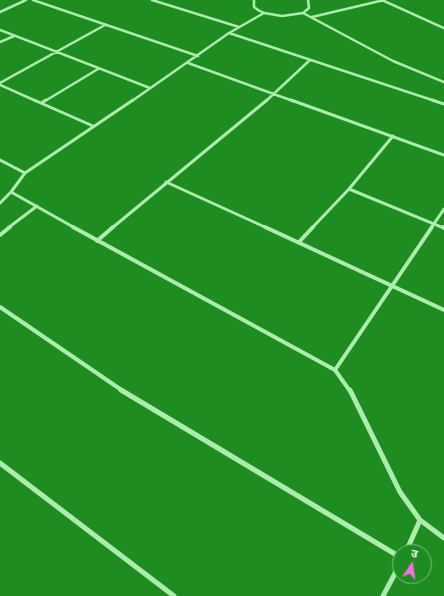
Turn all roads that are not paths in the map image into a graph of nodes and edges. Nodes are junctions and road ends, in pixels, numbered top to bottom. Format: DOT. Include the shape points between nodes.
graph roads {
  1 [pos="26,0"];
  2 [pos="33,0"];
  3 [pos="152,0"];
  4 [pos="254,0"];
  5 [pos="308,0"];
  6 [pos="383,0"];
  7 [pos="0,12"];
  8 [pos="264,13"];
  9 [pos="303,13"];
  10 [pos="312,18"];
  11 [pos="106,25"];
  12 [pos="239,27"];
  13 [pos="444,28"];
  14 [pos="0,30"];
  15 [pos="229,33"];
  16 [pos="14,36"];
  17 [pos="0,42"];
  18 [pos="55,53"];
  19 [pos="198,56"];
  20 [pos="310,60"];
  21 [pos="188,63"];
  22 [pos="98,69"];
  23 [pos="444,82"];
  24 [pos="0,84"];
  25 [pos="150,88"];
  26 [pos="274,94"];
  27 [pos="41,103"];
  28 [pos="444,104"];
  29 [pos="93,126"];
  30 [pos="392,136"];
  31 [pos="444,155"];
  32 [pos="0,160"];
  33 [pos="25,173"];
  34 [pos="166,182"];
  35 [pos="349,189"];
  36 [pos="12,192"];
  37 [pos="0,203"];
  38 [pos="37,206"];
  39 [pos="444,209"];
  40 [pos="434,224"];
  41 [pos="444,228"];
  42 [pos="0,235"];
  43 [pos="97,241"];
  44 [pos="299,242"];
  45 [pos="392,286"];
  46 [pos="0,307"];
  47 [pos="444,310"];
  48 [pos="334,370"];
  49 [pos="0,463"];
  50 [pos="420,520"];
  51 [pos="444,538"];
  52 [pos="410,544"];
  53 [pos="392,552"];
  54 [pos="392,579"];
  55 [pos="174,596"];
  56 [pos="383,596"];
  1 -- 7 [label="street"];
  2 -- 11 [label="street"];
  3 -- 12 [label="street"];
  4 -- 8 [label="street" via="254,7"];
  5 -- 9 [label="street" via="309,8"];
  6 -- 10 [label="street"];
  6 -- 13 [label="street"];
  8 -- 9 [label="street" via="282,16"];
  8 -- 12 [label="street"];
  9 -- 10 [label="street"];
  10 -- 23 [label="street" via="393,61"];
  11 -- 18 [label="street"];
  11 -- 19 [label="street"];
  12 -- 15 [label="street"];
  14 -- 16 [label="street"];
  15 -- 19 [label="street"];
  15 -- 20 [label="street"];
  16 -- 17 [label="street"];
  16 -- 18 [label="street"];
  18 -- 22 [label="street"];
  18 -- 24 [label="street"];
  19 -- 21 [label="street"];
  20 -- 26 [label="street"];
  20 -- 28 [label="street"];
  21 -- 25 [label="street"];
  21 -- 26 [label="street"];
  22 -- 25 [label="street"];
  22 -- 27 [label="street"];
  24 -- 27 [label="street"];
  25 -- 29 [label="street"];
  26 -- 30 [label="street"];
  26 -- 34 [label="street"];
  27 -- 29 [label="street"];
  29 -- 33 [label="street"];
  30 -- 31 [label="street"];
  30 -- 35 [label="street"];
  32 -- 33 [label="street"];
  33 -- 36 [label="street"];
  34 -- 43 [label="street"];
  34 -- 44 [label="street"];
  35 -- 40 [label="street"];
  35 -- 44 [label="street"];
  36 -- 37 [label="street"];
  36 -- 38 [label="street"];
  38 -- 42 [label="street"];
  38 -- 43 [label="street"];
  39 -- 40 [label="street"];
  40 -- 41 [label="street"];
  40 -- 45 [label="street"];
  43 -- 48 [label="street"];
  44 -- 45 [label="street"];
  45 -- 47 [label="street"];
  45 -- 48 [label="street"];
  46 -- 53 [label="street" via="125,392"];
  48 -- 50 [label="street" via="348,386 400,492"];
  49 -- 55 [label="street"];
  50 -- 51 [label="street"];
  50 -- 52 [label="street"];
  54 -- 56 [label="street"];
}
